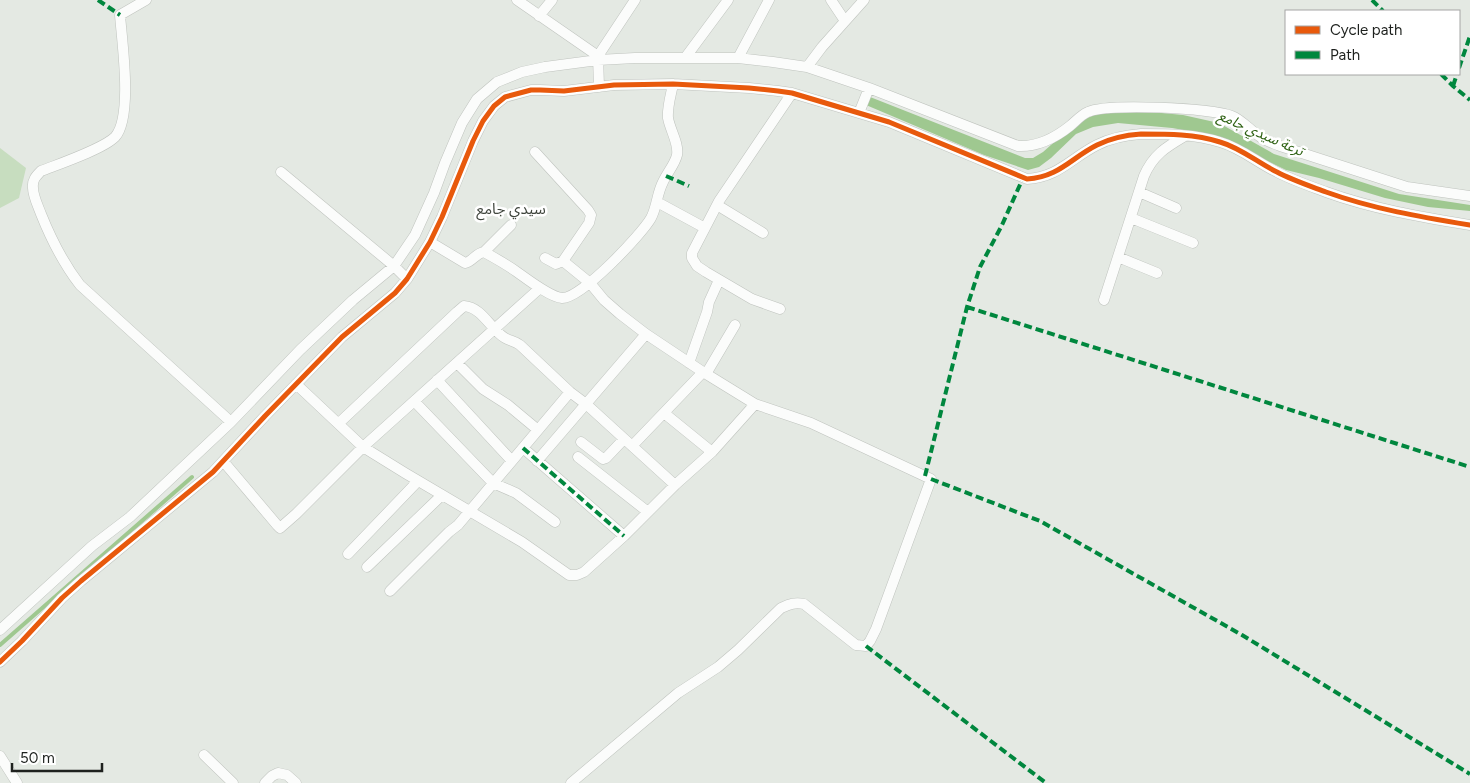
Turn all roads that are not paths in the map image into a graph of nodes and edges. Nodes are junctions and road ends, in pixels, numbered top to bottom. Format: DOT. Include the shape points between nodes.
graph roads {
  1 [pos="146,0"];
  2 [pos="517,0"];
  3 [pos="552,0"];
  4 [pos="635,0"];
  5 [pos="728,0"];
  6 [pos="769,0"];
  7 [pos="831,0"];
  8 [pos="864,0"];
  9 [pos="539,16"];
  10 [pos="845,21"];
  11 [pos="598,58"];
  12 [pos="685,58"];
  13 [pos="738,58"];
  14 [pos="807,67"];
  15 [pos="673,84"];
  16 [pos="600,87"];
  17 [pos="868,88"];
  18 [pos="792,93"];
  19 [pos="859,113"];
  20 [pos="1186,136"];
  21 [pos="535,152"];
  22 [pos="281,172"];
  23 [pos="1139,192"];
  24 [pos="1470,196"];
  25 [pos="657,202"];
  26 [pos="717,205"];
  27 [pos="1176,208"];
  28 [pos="1131,218"];
  29 [pos="511,225"];
  30 [pos="1470,225"];
  31 [pos="705,228"];
  32 [pos="763,233"];
  33 [pos="430,242"];
  34 [pos="1193,243"];
  35 [pos="484,252"];
  36 [pos="1118,257"];
  37 [pos="545,258"];
  38 [pos="563,261"];
  39 [pos="394,266"];
  40 [pos="1156,273"];
  41 [pos="407,279"];
  42 [pos="719,280"];
  43 [pos="590,283"];
  44 [pos="540,288"];
  45 [pos="1104,300"];
  46 [pos="780,309"];
  47 [pos="735,325"];
  48 [pos="494,329"];
  49 [pos="646,334"];
  50 [pos="457,363"];
  51 [pos="689,363"];
  52 [pos="704,373"];
  53 [pos="438,380"];
  54 [pos="296,384"];
  55 [pos="570,392"];
  56 [pos="414,401"];
  57 [pos="586,404"];
  58 [pos="755,404"];
  59 [pos="664,413"];
  60 [pos="231,422"];
  61 [pos="339,423"];
  62 [pos="538,430"];
  63 [pos="581,442"];
  64 [pos="628,442"];
  65 [pos="364,447"];
  66 [pos="523,448"];
  67 [pos="712,452"];
  68 [pos="578,456"];
  69 [pos="223,461"];
  70 [pos="512,461"];
  71 [pos="537,461"];
  72 [pos="418,481"];
  73 [pos="494,483"];
  74 [pos="675,485"];
  75 [pos="442,495"];
  76 [pos="470,511"];
  77 [pos="648,512"];
  78 [pos="555,522"];
  79 [pos="624,536"];
  80 [pos="348,554"];
  81 [pos="367,567"];
  82 [pos="390,592"];
  83 [pos="0,630"];
  84 [pos="0,662"];
  85 [pos="0,756"];
  86 [pos="204,756"];
  87 [pos="18,783"];
  88 [pos="233,783"];
  89 [pos="265,783"];
  90 [pos="296,783"];
  91 [pos="571,783"];
  1 -- 60 [label="street" via="120,15 125,90 124,118 119,130 114,138 100,147 41,171 36,175 33,188 46,227 67,268 80,285"];
  2 -- 9 [label="street"];
  3 -- 9 [label="street"];
  4 -- 11 [label="street"];
  5 -- 12 [label="street"];
  6 -- 13 [label="street"];
  7 -- 10 [label="street"];
  8 -- 10 [label="street"];
  9 -- 11 [label="street"];
  10 -- 14 [label="street"];
  11 -- 12 [label="street"];
  11 -- 16 [label="street"];
  11 -- 39 [label="street" via="522,72 498,82 477,99 462,123 415,235"];
  12 -- 13 [label="street"];
  13 -- 14 [label="street"];
  14 -- 17 [label="street"];
  15 -- 16 [label="street"];
  15 -- 18 [label="street"];
  15 -- 25 [label="street" via="668,119 677,153 662,182"];
  16 -- 33 [label="street" via="531,90 506,97 494,106 473,141"];
  17 -- 19 [label="street"];
  17 -- 24 [label="street" via="1018,146 1046,141 1086,112 1108,107 1225,113 1280,146 1406,187"];
  18 -- 19 [label="street"];
  18 -- 26 [label="street"];
  19 -- 20 [label="street" via="889,122 1027,179 1050,175 1114,138 1141,134"];
  20 -- 23 [label="street" via="1150,163"];
  20 -- 30 [label="street" via="1222,142 1277,172 1372,207"];
  21 -- 38 [label="street" via="591,215"];
  22 -- 39 [label="street"];
  23 -- 27 [label="street"];
  23 -- 28 [label="street"];
  25 -- 31 [label="street"];
  25 -- 43 [label="street" via="652,217 635,240"];
  26 -- 31 [label="street"];
  26 -- 32 [label="street"];
  28 -- 34 [label="street"];
  28 -- 36 [label="street"];
  29 -- 35 [label="street"];
  31 -- 42 [label="street" via="692,258 697,266"];
  33 -- 35 [label="street" via="465,263"];
  33 -- 41 [label="street"];
  35 -- 44 [label="street"];
  36 -- 40 [label="street"];
  36 -- 45 [label="street"];
  37 -- 38 [label="street" via="556,264"];
  38 -- 43 [label="street"];
  39 -- 41 [label="street"];
  39 -- 60 [label="street" via="300,350"];
  41 -- 54 [label="street" via="342,337"];
  42 -- 46 [label="street" via="752,299"];
  42 -- 51 [label="street"];
  43 -- 44 [label="street" via="562,298"];
  43 -- 49 [label="street" via="604,300"];
  44 -- 48 [label="street"];
  47 -- 52 [label="street"];
  48 -- 50 [label="street"];
  48 -- 55 [label="street" via="520,345"];
  48 -- 61 [label="street" via="479,313 464,306"];
  49 -- 51 [label="street"];
  49 -- 57 [label="street"];
  50 -- 53 [label="street"];
  50 -- 62 [label="street" via="483,389"];
  51 -- 52 [label="street"];
  52 -- 58 [label="street"];
  52 -- 59 [label="street"];
  53 -- 56 [label="street"];
  53 -- 70 [label="street"];
  54 -- 61 [label="street"];
  54 -- 69 [label="street"];
  55 -- 57 [label="street"];
  55 -- 62 [label="street"];
  56 -- 65 [label="street"];
  56 -- 73 [label="street"];
  57 -- 64 [label="street"];
  57 -- 71 [label="street"];
  58 -- 67 [label="street"];
  58 -- 91 [label="street" via="811,423 931,479 876,629 866,646 856,645 804,604 795,602 781,608 718,667 678,693"];
  59 -- 64 [label="street"];
  59 -- 67 [label="street"];
  60 -- 83 [label="street" via="130,517 92,546"];
  61 -- 65 [label="street"];
  62 -- 66 [label="street"];
  63 -- 64 [label="street" via="603,459"];
  64 -- 74 [label="street"];
  65 -- 69 [label="street" via="280,528"];
  65 -- 72 [label="street"];
  66 -- 70 [label="street"];
  66 -- 71 [label="street"];
  67 -- 74 [label="street"];
  68 -- 77 [label="street"];
  69 -- 84 [label="street" via="62,598"];
  70 -- 73 [label="street"];
  71 -- 79 [label="street"];
  72 -- 75 [label="street"];
  72 -- 80 [label="street"];
  73 -- 76 [label="street"];
  73 -- 78 [label="street" via="516,493"];
  74 -- 77 [label="street"];
  75 -- 76 [label="street"];
  75 -- 81 [label="street"];
  76 -- 79 [label="street" via="569,575 577,576 584,572"];
  76 -- 82 [label="street"];
  77 -- 79 [label="street"];
  85 -- 87 [label="street"];
  86 -- 88 [label="street"];
  89 -- 90 [label="street" via="278,773 287,775"];
}
